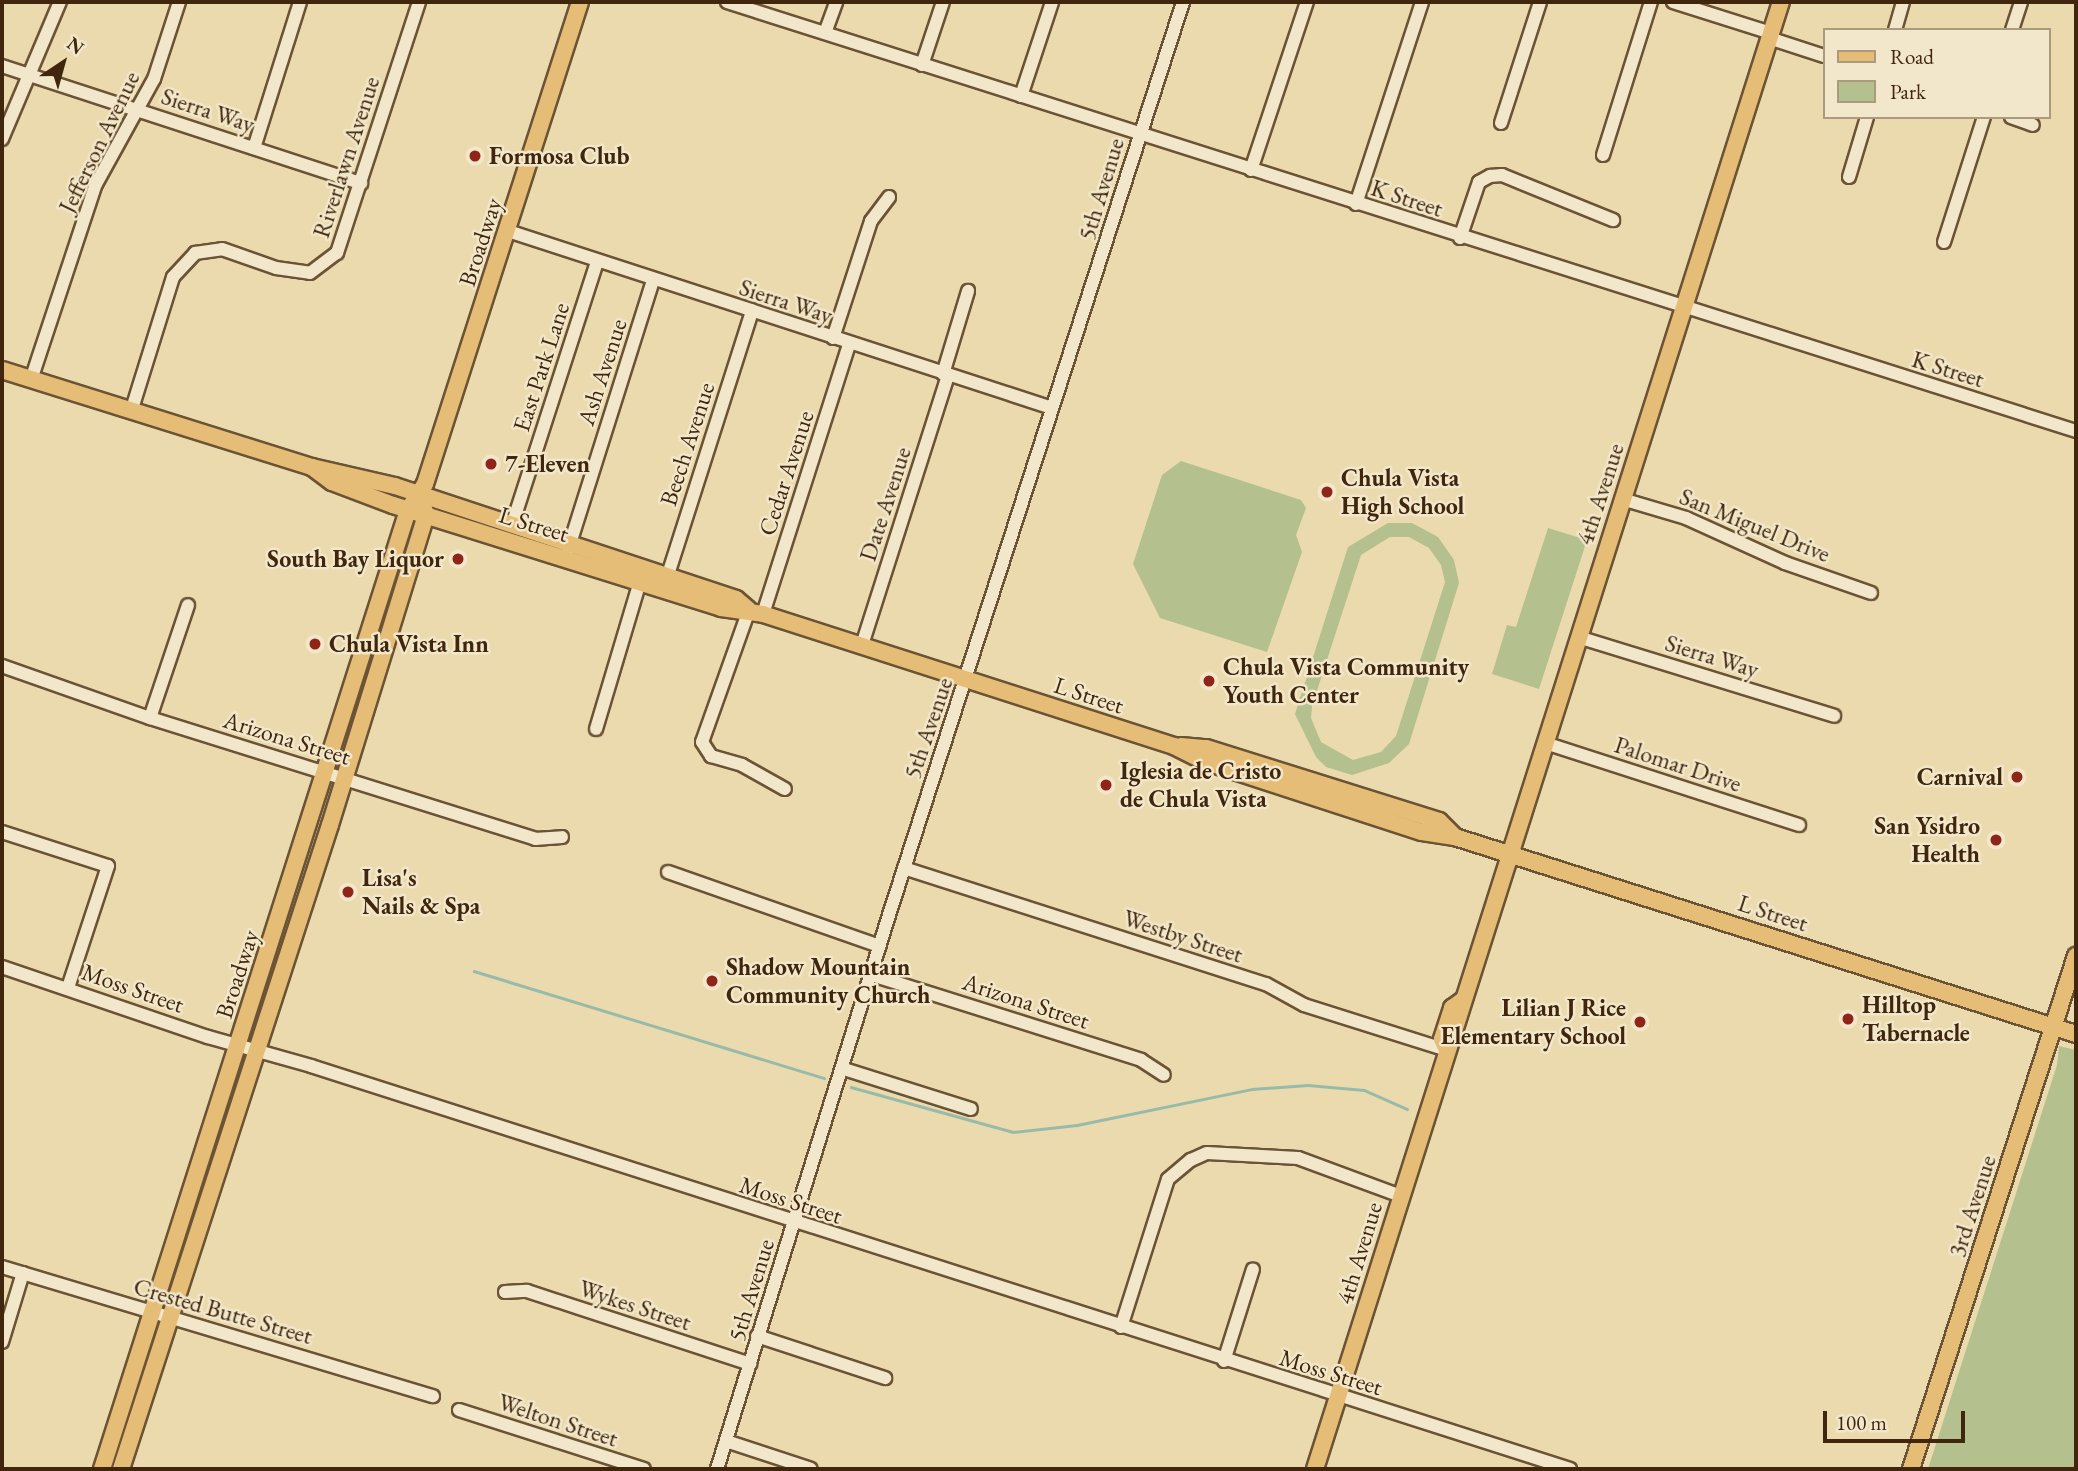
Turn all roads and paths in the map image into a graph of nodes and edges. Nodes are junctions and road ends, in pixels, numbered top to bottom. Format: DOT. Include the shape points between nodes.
graph roads {
  1 [pos="60,2"];
  2 [pos="179,2"];
  3 [pos="300,2"];
  4 [pos="419,2"];
  5 [pos="580,2"];
  6 [pos="727,2"];
  7 [pos="836,2"];
  8 [pos="943,2"];
  9 [pos="1052,2"];
  10 [pos="1183,2"];
  11 [pos="1307,2"];
  12 [pos="1422,2"];
  13 [pos="1540,2"];
  14 [pos="1651,2"];
  15 [pos="1673,2"];
  16 [pos="1781,2"];
  17 [pos="1903,2"];
  18 [pos="2021,2"];
  19 [pos="1896,28"];
  20 [pos="2013,28"];
  21 [pos="825,33"];
  22 [pos="1770,36"];
  23 [pos="1822,55"];
  24 [pos="922,65"];
  25 [pos="2,66"];
  26 [pos="30,75"];
  27 [pos="1021,96"];
  28 [pos="138,109"];
  29 [pos="1866,119"];
  30 [pos="1983,119"];
  31 [pos="2016,119"];
  32 [pos="1501,123"];
  33 [pos="2033,125"];
  34 [pos="1140,134"];
  35 [pos="2,139"];
  36 [pos="254,148"];
  37 [pos="1603,155"];
  38 [pos="1251,170"];
  39 [pos="1849,177"];
  40 [pos="361,183"];
  41 [pos="889,197"];
  42 [pos="1356,204"];
  43 [pos="1613,220"];
  44 [pos="508,231"];
  45 [pos="1460,238"];
  46 [pos="1944,242"];
  47 [pos="597,262"];
  48 [pos="653,280"];
  49 [pos="968,291"];
  50 [pos="1683,307"];
  51 [pos="752,311"];
  52 [pos="833,338"];
  53 [pos="849,345"];
  54 [pos="2,370"];
  55 [pos="946,375"];
  56 [pos="32,380"];
  57 [pos="1052,408"];
  58 [pos="131,412"];
  59 [pos="2076,431"];
  60 [pos="312,467"];
  61 [pos="421,496"];
  62 [pos="1622,499"];
  63 [pos="408,510"];
  64 [pos="426,515"];
  65 [pos="512,525"];
  66 [pos="568,551"];
  67 [pos="642,576"];
  68 [pos="665,584"];
  69 [pos="1871,593"];
  70 [pos="188,605"];
  71 [pos="756,612"];
  72 [pos="1578,637"];
  73 [pos="862,646"];
  74 [pos="2,666"];
  75 [pos="967,679"];
  76 [pos="1834,716"];
  77 [pos="150,718"];
  78 [pos="596,729"];
  79 [pos="1545,743"];
  80 [pos="325,771"];
  81 [pos="344,776"];
  82 [pos="785,789"];
  83 [pos="1799,825"];
  84 [pos="2,832"];
  85 [pos="562,837"];
  86 [pos="1509,854"];
  87 [pos="904,868"];
  88 [pos="668,872"];
  89 [pos="879,946"];
  90 [pos="2076,956"];
  91 [pos="2,967"];
  92 [pos="872,975"];
  93 [pos="68,988"];
  94 [pos="2054,1026"];
  95 [pos="2076,1034"];
  96 [pos="238,1046"];
  97 [pos="1447,1050"];
  98 [pos="255,1051"];
  99 [pos="844,1069"];
  100 [pos="1164,1075"];
  101 [pos="971,1109"];
  102 [pos="1401,1196"];
  103 [pos="793,1223"];
  104 [pos="2,1266"];
  105 [pos="1253,1269"];
  106 [pos="23,1273"];
  107 [pos="505,1292"];
  108 [pos="153,1314"];
  109 [pos="169,1319"];
  110 [pos="1121,1327"];
  111 [pos="757,1336"];
  112 [pos="2,1342"];
  113 [pos="1224,1360"];
  114 [pos="750,1364"];
  115 [pos="885,1378"];
  116 [pos="433,1396"];
  117 [pos="1339,1396"];
  118 [pos="458,1410"];
  119 [pos="726,1441"];
  120 [pos="102,1469"];
  121 [pos="121,1469"];
  122 [pos="644,1469"];
  123 [pos="716,1469"];
  124 [pos="811,1469"];
  125 [pos="1315,1469"];
  126 [pos="1570,1469"];
  127 [pos="1911,1469"];
  1 -- 26 [label="street"];
  2 -- 28 [label="street, Jefferson Avenue" via="158,70"];
  3 -- 36 [label="street"];
  4 -- 40 [label="street, Riverlawn Avenue"];
  5 -- 44 [label="main road, Broadway"];
  6 -- 21 [label="street, K Street"];
  7 -- 21 [label="street"];
  8 -- 24 [label="street"];
  9 -- 27 [label="street"];
  10 -- 34 [label="street, 5th Avenue"];
  11 -- 38 [label="street"];
  12 -- 42 [label="street"];
  13 -- 32 [label="street"];
  14 -- 37 [label="street"];
  15 -- 22 [label="street"];
  16 -- 22 [label="main road, 4th Avenue"];
  17 -- 19 [label="street"];
  18 -- 20 [label="street"];
  21 -- 24 [label="street, K Street"];
  22 -- 23 [label="street"];
  22 -- 50 [label="main road, 4th Avenue"];
  24 -- 27 [label="street, K Street"];
  25 -- 26 [label="street, Sierra Way"];
  26 -- 28 [label="street, Sierra Way"];
  26 -- 35 [label="street"];
  27 -- 34 [label="street, K Street"];
  28 -- 36 [label="street, Sierra Way"];
  28 -- 56 [label="street, Jefferson Avenue" via="96,184"];
  29 -- 39 [label="street"];
  30 -- 46 [label="street"];
  31 -- 33 [label="street"];
  34 -- 38 [label="street, K Street"];
  34 -- 57 [label="street, 5th Avenue"];
  36 -- 40 [label="street, Sierra Way"];
  38 -- 42 [label="street, K Street"];
  40 -- 58 [label="street, Riverlawn Avenue" via="337,253 310,273 276,268 222,249 207,248 183,263 173,277"];
  41 -- 52 [label="street" via="872,221"];
  42 -- 45 [label="street, K Street"];
  43 -- 45 [label="street" via="1502,175 1490,176 1479,183"];
  44 -- 47 [label="street, Sierra Way"];
  44 -- 61 [label="main road, Broadway"];
  45 -- 50 [label="street, K Street"];
  47 -- 48 [label="street, Sierra Way"];
  47 -- 65 [label="street, East Park Lane"];
  48 -- 51 [label="street, Sierra Way"];
  48 -- 66 [label="street, Ash Avenue"];
  49 -- 55 [label="street, Date Avenue"];
  50 -- 59 [label="street, K Street"];
  50 -- 62 [label="main road, 4th Avenue"];
  51 -- 52 [label="street, Sierra Way"];
  51 -- 68 [label="street, Beech Avenue"];
  52 -- 53 [label="street, Sierra Way"];
  53 -- 55 [label="street, Sierra Way"];
  53 -- 71 [label="street, Cedar Avenue"];
  54 -- 56 [label="main road, L Street"];
  55 -- 57 [label="street, Sierra Way"];
  55 -- 73 [label="street, Date Avenue"];
  56 -- 58 [label="main road, L Street"];
  57 -- 75 [label="street, 5th Avenue"];
  58 -- 60 [label="main road, L Street"];
  60 -- 61 [label="main road, L Street"];
  60 -- 63 [label="main road, L Street" via="332,482"];
  61 -- 63 [label="main road, Broadway"];
  61 -- 64 [label="main road"];
  61 -- 65 [label="main road, L Street"];
  62 -- 69 [label="street, San Miguel Drive" via="1686,518 1785,564"];
  62 -- 72 [label="main road, 4th Avenue"];
  63 -- 64 [label="main road, L Street"];
  63 -- 80 [label="main road, Broadway"];
  64 -- 66 [label="main road, L Street"];
  64 -- 81 [label="main road, Broadway"];
  65 -- 66 [label="main road, L Street"];
  66 -- 67 [label="main road, L Street"];
  67 -- 68 [label="main road, L Street"];
  67 -- 78 [label="street"];
  68 -- 71 [label="main road, L Street" via="736,599"];
  70 -- 77 [label="street"];
  71 -- 73 [label="main road, L Street"];
  71 -- 82 [label="street, Cedar Avenue" via="702,742 711,756 742,765"];
  72 -- 76 [label="street, Sierra Way"];
  72 -- 79 [label="main road, 4th Avenue"];
  73 -- 75 [label="main road, L Street"];
  74 -- 77 [label="street, Arizona Street"];
  75 -- 86 [label="main road, L Street" via="1333,804"];
  75 -- 87 [label="street, 5th Avenue"];
  77 -- 80 [label="street, Arizona Street"];
  79 -- 83 [label="street, Palomar Drive"];
  79 -- 86 [label="main road, 4th Avenue"];
  80 -- 81 [label="street, Arizona Street"];
  80 -- 96 [label="main road, Broadway"];
  81 -- 85 [label="street, Arizona Street" via="535,839"];
  81 -- 98 [label="main road, Broadway"];
  84 -- 93 [label="street" via="108,866"];
  86 -- 94 [label="main road, L Street"];
  86 -- 97 [label="main road, 4th Avenue" via="1463,1000 1452,1008 1442,1039"];
  87 -- 89 [label="street, 5th Avenue"];
  87 -- 97 [label="street, Westby Street" via="1266,985 1304,1005"];
  88 -- 89 [label="street"];
  89 -- 92 [label="street, 5th Avenue"];
  90 -- 94 [label="main road, 3rd Avenue"];
  91 -- 93 [label="street, Moss Street"];
  92 -- 99 [label="street, 5th Avenue"];
  92 -- 100 [label="street, Arizona Street" via="1141,1060"];
  93 -- 96 [label="street, Moss Street"];
  94 -- 95 [label="main road, L Street"];
  94 -- 127 [label="main road, 3rd Avenue"];
  96 -- 98 [label="street, Moss Street"];
  96 -- 108 [label="main road, Broadway"];
  97 -- 102 [label="main road, 4th Avenue"];
  98 -- 103 [label="street, Moss Street"];
  98 -- 109 [label="main road, Broadway"];
  99 -- 101 [label="street"];
  99 -- 103 [label="street, 5th Avenue"];
  102 -- 110 [label="street" via="1297,1158 1207,1153 1191,1160 1168,1179"];
  102 -- 117 [label="main road, 4th Avenue"];
  103 -- 110 [label="street, Moss Street"];
  103 -- 111 [label="street, 5th Avenue"];
  104 -- 106 [label="street, Crested Butte Street"];
  105 -- 113 [label="street"];
  106 -- 108 [label="street, Crested Butte Street"];
  106 -- 112 [label="street"];
  107 -- 114 [label="street, Wykes Street" via="527,1292"];
  108 -- 109 [label="street, Crested Butte Street"];
  108 -- 120 [label="main road, Broadway"];
  109 -- 116 [label="street, Crested Butte Street"];
  109 -- 121 [label="main road, Broadway"];
  110 -- 113 [label="street, Moss Street"];
  111 -- 114 [label="street, 5th Avenue"];
  111 -- 115 [label="street"];
  113 -- 117 [label="street, Moss Street"];
  114 -- 119 [label="street, 5th Avenue"];
  117 -- 125 [label="main road, 4th Avenue"];
  117 -- 126 [label="street, Moss Street"];
  118 -- 122 [label="street, Welton Street"];
  119 -- 123 [label="street, 5th Avenue"];
  119 -- 124 [label="street"];
}
